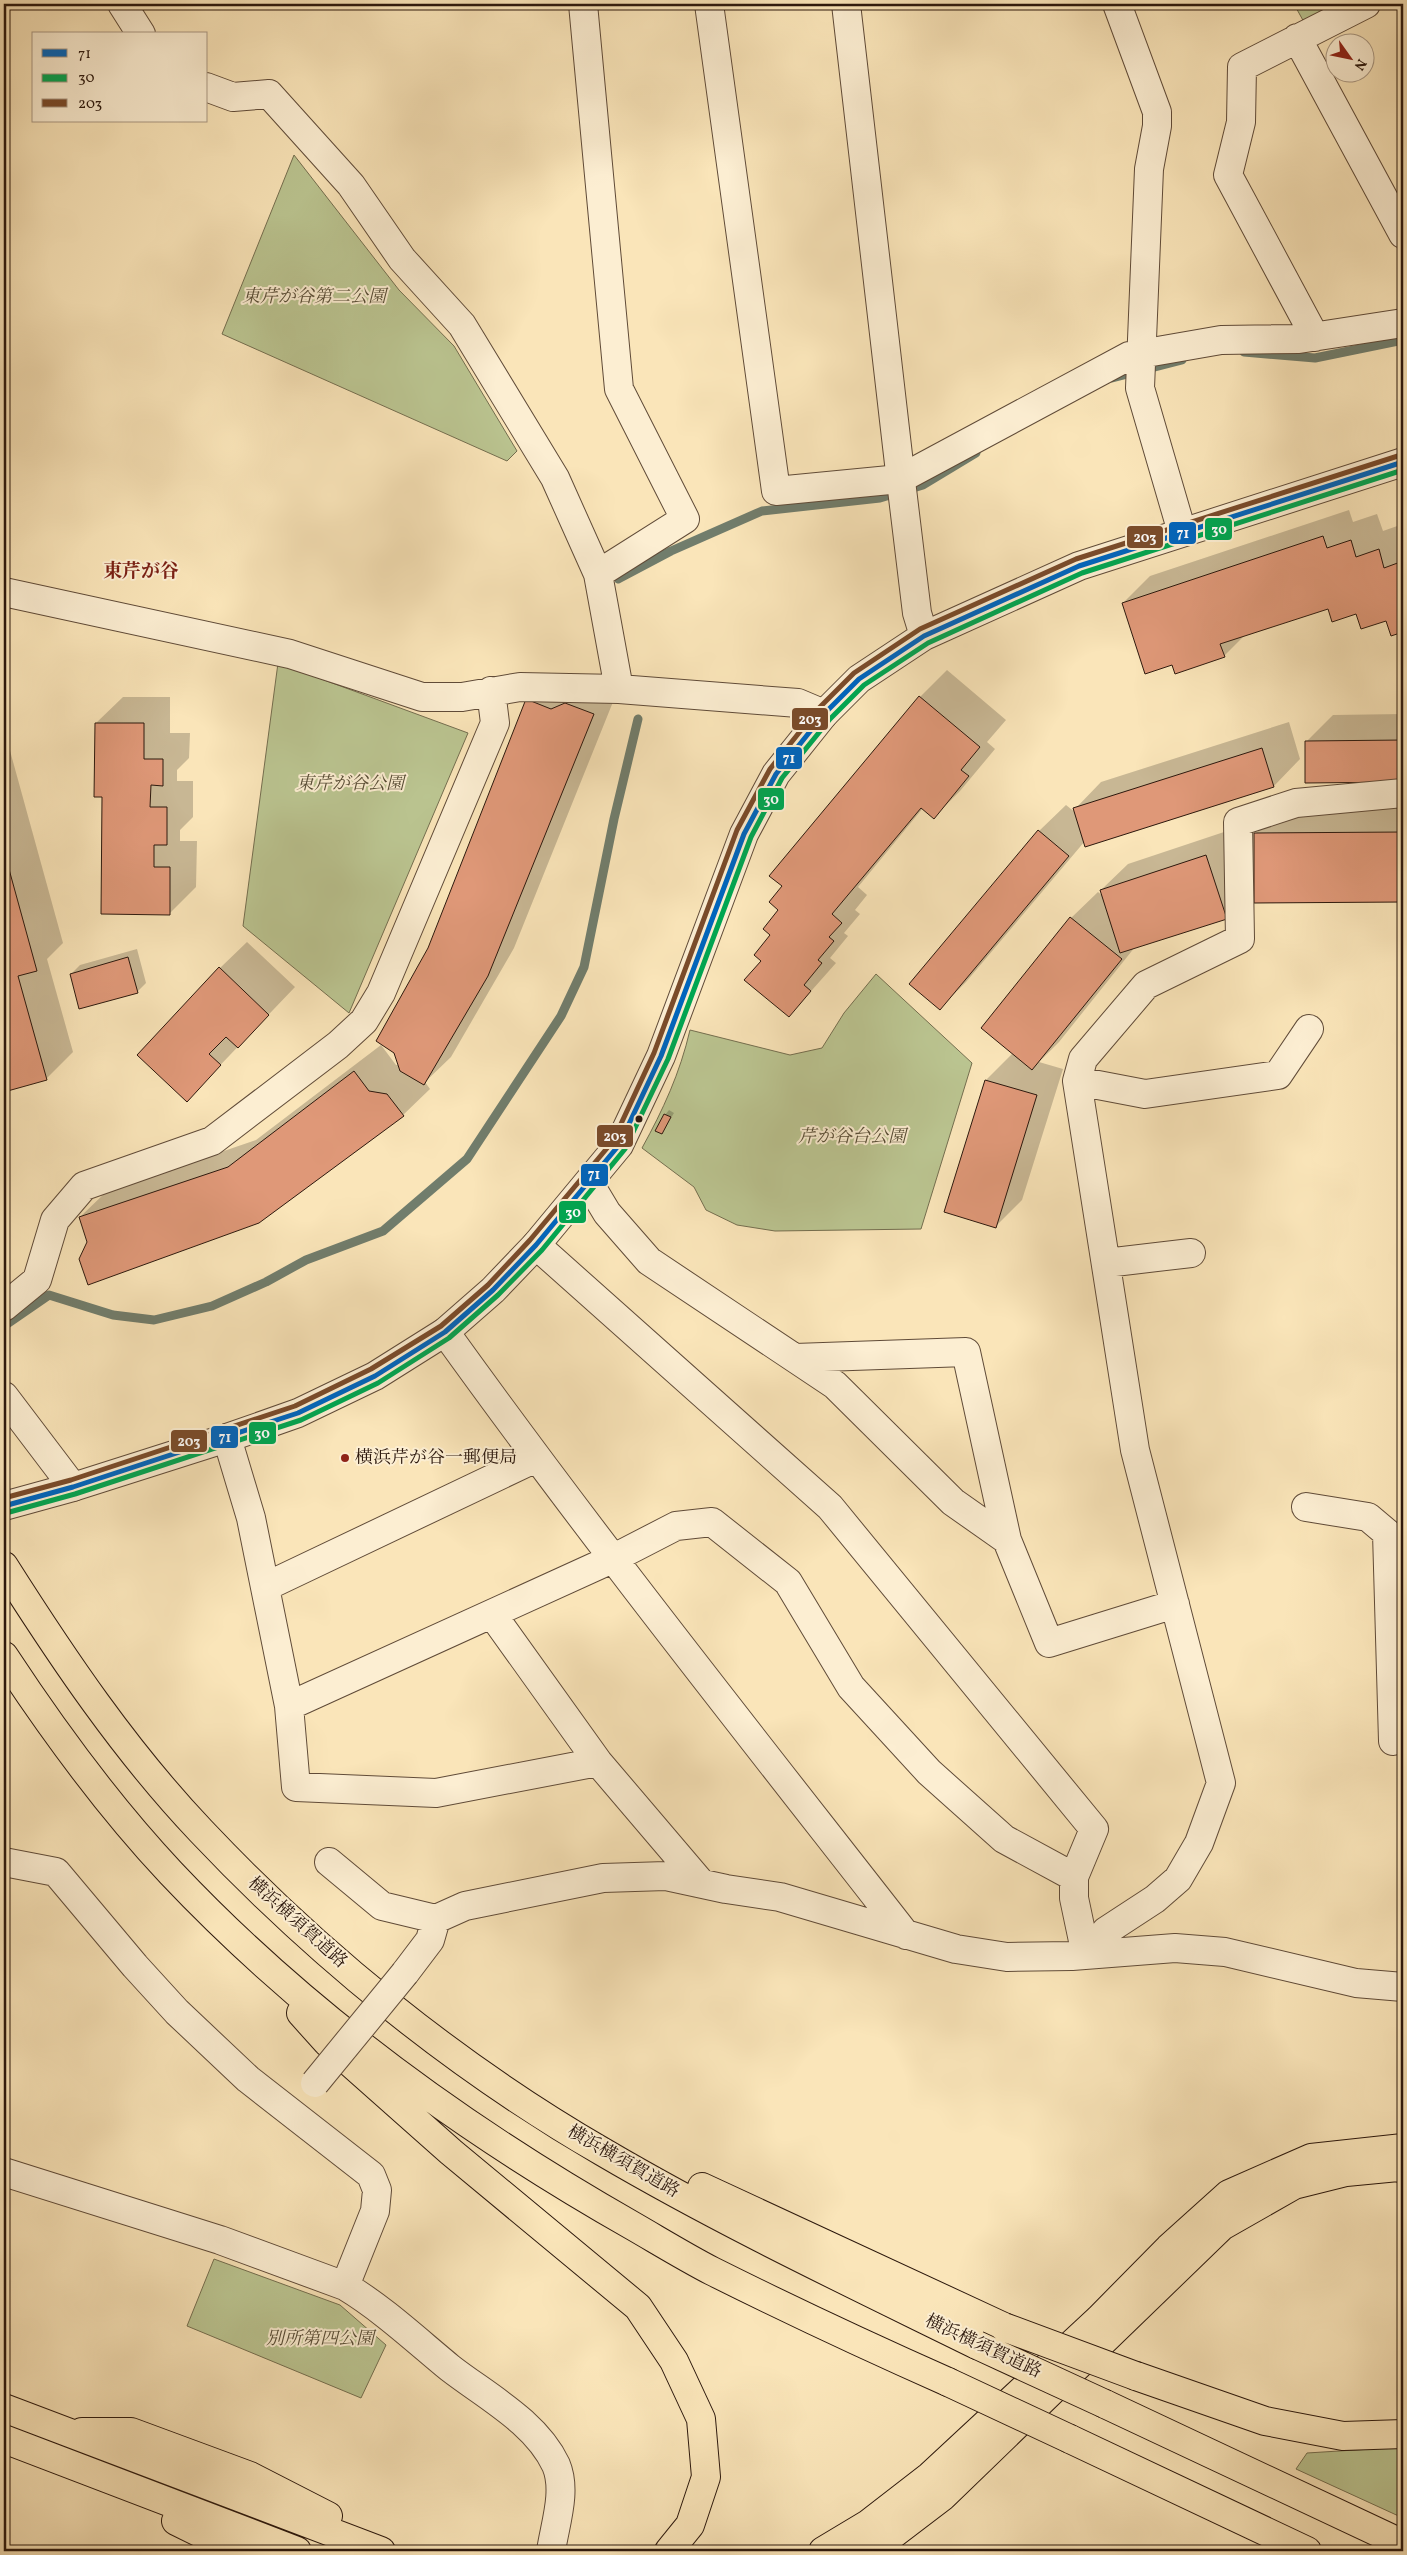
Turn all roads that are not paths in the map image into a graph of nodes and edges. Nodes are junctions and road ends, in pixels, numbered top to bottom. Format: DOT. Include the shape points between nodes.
graph roads {
  1 [pos="122,4"];
  2 [pos="583,4"];
  3 [pos="709,4"];
  4 [pos="846,4"];
  5 [pos="1116,4"];
  6 [pos="1366,4"];
  7 [pos="140,32"];
  8 [pos="1297,38"];
  9 [pos="208,88"];
  10 [pos="1403,234"];
  11 [pos="1403,323"];
  12 [pos="1315,337"];
  13 [pos="1140,355"];
  14 [pos="1403,462"];
  15 [pos="901,480"];
  16 [pos="1182,532"];
  17 [pos="598,574"];
  18 [pos="4,592"];
  19 [pos="924,636"];
  20 [pos="619,689"];
  21 [pos="491,691"];
  22 [pos="824,714"];
  23 [pos="1403,793"];
  24 [pos="1309,1029"];
  25 [pos="1077,1081"];
  26 [pos="589,1183"];
  27 [pos="536,1245"];
  28 [pos="1191,1253"];
  29 [pos="1106,1263"];
  30 [pos="4,1307"];
  31 [pos="445,1332"];
  32 [pos="795,1358"];
  33 [pos="4,1396"];
  34 [pos="227,1438"];
  35 [pos="536,1458"];
  36 [pos="73,1487"];
  37 [pos="4,1506"];
  38 [pos="1306,1507"];
  39 [pos="1006,1540"];
  40 [pos="612,1559"];
  41 [pos="4,1566"];
  42 [pos="265,1587"];
  43 [pos="1175,1604"];
  44 [pos="492,1614"];
  45 [pos="4,1656"];
  46 [pos="289,1706"];
  47 [pos="1394,1741"];
  48 [pos="598,1762"];
  49 [pos="4,1862"];
  50 [pos="329,1862"];
  51 [pos="1074,1877"];
  52 [pos="700,1884"];
  53 [pos="436,1919"];
  54 [pos="906,1935"];
  55 [pos="234,1936"];
  56 [pos="1086,1955"];
  57 [pos="1403,1987"];
  58 [pos="510,2093"];
  59 [pos="292,2112"];
  60 [pos="1403,2148"];
  61 [pos="1403,2169"];
  62 [pos="4,2172"];
  63 [pos="345,2286"];
  64 [pos="4,2408"];
  65 [pos="65,2432"];
  66 [pos="1403,2434"];
  67 [pos="4,2439"];
  68 [pos="57,2459"];
  69 [pos="552,2541"];
  70 [pos="1403,2544"];
  71 [pos="237,2551"];
  72 [pos="296,2551"];
  73 [pos="381,2551"];
  74 [pos="396,2551"];
  75 [pos="669,2551"];
  76 [pos="823,2551"];
  77 [pos="870,2551"];
  78 [pos="1307,2551"];
  1 -- 7 [label="street"];
  2 -- 17 [label="street" via="619,389 685,519"];
  3 -- 15 [label="street" via="776,490"];
  4 -- 15 [label="street"];
  5 -- 13 [label="street" via="1156,112 1157,126 1149,169"];
  6 -- 8 [label="street"];
  8 -- 10 [label="street"];
  8 -- 12 [label="street" via="1242,67 1241,122 1228,175"];
  9 -- 17 [label="street" via="233,97 269,94 351,185 402,259 462,325 555,478"];
  11 -- 12 [label="street"];
  12 -- 13 [label="street" via="1221,340"];
  13 -- 15 [label="street" via="1129,356"];
  13 -- 16 [label="street" via="1140,388"];
  14 -- 16 [label="street"];
  15 -- 19 [label="street" via="917,613"];
  16 -- 19 [label="street" via="1079,566"];
  17 -- 20 [label="street"];
  18 -- 21 [label="street" via="290,654 422,698 462,697"];
  19 -- 22 [label="street" via="860,679"];
  20 -- 21 [label="street" via="520,687"];
  20 -- 22 [label="street" via="798,703"];
  21 -- 30 [label="street" via="495,723 381,993 364,1021 338,1045 212,1141 84,1186 55,1220 37,1280"];
  22 -- 26 [label="street" via="776,774 744,834 661,1056 619,1145"];
  23 -- 25 [label="street" via="1296,803 1238,822 1240,939 1146,985 1083,1059"];
  24 -- 25 [label="street" via="1278,1075 1145,1094"];
  25 -- 29 [label="street"];
  26 -- 27 [label="street"];
  26 -- 32 [label="street" via="607,1213 649,1261"];
  27 -- 31 [label="street" via="493,1290"];
  27 -- 51 [label="street" via="830,1507 1094,1830"];
  28 -- 29 [label="street"];
  29 -- 43 [label="street" via="1135,1450"];
  31 -- 34 [label="street" via="375,1376 298,1413"];
  31 -- 35 [label="street"];
  32 -- 39 [label="street" via="835,1385 953,1502"];
  32 -- 39 [label="street" via="966,1352"];
  33 -- 36 [label="street"];
  34 -- 36 [label="street"];
  34 -- 42 [label="street" via="251,1518"];
  35 -- 40 [label="street"];
  35 -- 42 [label="street"];
  36 -- 37 [label="street"];
  38 -- 47 [label="street" via="1368,1517 1387,1533"];
  39 -- 43 [label="street" via="1049,1643"];
  40 -- 44 [label="street"];
  40 -- 51 [label="street" via="676,1526 712,1522 788,1582 851,1687 929,1772 1004,1839"];
  40 -- 54 [label="street"];
  41 -- 58 [label="highway, 横浜横須賀道路" via="72,1672 199,1830 265,1896 343,1965 426,2033"];
  42 -- 46 [label="street"];
  43 -- 56 [label="street" via="1221,1783 1199,1843 1178,1879 1155,1899 1106,1931"];
  44 -- 46 [label="street"];
  44 -- 48 [label="street"];
  45 -- 55 [label="highway" via="101,1792 169,1871"];
  46 -- 48 [label="street" via="296,1787 436,1793"];
  48 -- 52 [label="street"];
  49 -- 59 [label="street" via="56,1872 177,2012 248,2079"];
  50 -- 53 [label="street" via="382,1906"];
  51 -- 56 [label="street" via="1074,1898"];
  52 -- 53 [label="street" via="666,1876 603,1878 465,1906"];
  52 -- 54 [label="street" via="780,1897"];
  53 -- 59 [label="street, bridge" via="430,1940"];
  54 -- 56 [label="street" via="956,1949 1007,1957"];
  55 -- 75 [label="highway" via="327,2042 451,2152 638,2307 674,2361 701,2419 706,2477 690,2526"];
  55 -- 78 [label="highway, bridge" via="323,2014 398,2073 484,2134 579,2195 709,2269 832,2330"];
  56 -- 57 [label="street" via="1175,1948 1226,1952 1356,1983"];
  58 -- 66 [label="highway, bridge" via="747,2210 1004,2327 1265,2421 1343,2436"];
  58 -- 70 [label="highway, 横浜横須賀道路, bridge" via="601,2151 728,2222 977,2344"];
  59 -- 63 [label="street" via="371,2175 377,2190 375,2211"];
  60 -- 76 [label="highway" via="1311,2158 1229,2194 930,2476 868,2524"];
  61 -- 77 [label="highway" via="1346,2172 1294,2185 1222,2226 943,2496"];
  62 -- 63 [label="street" via="220,2240"];
  63 -- 69 [label="street" via="372,2303 514,2416 546,2448 556,2466 561,2495"];
  64 -- 65 [label="highway"];
  65 -- 73 [label="highway"];
  65 -- 74 [label="highway" via="131,2432 250,2476"];
  67 -- 68 [label="highway"];
  68 -- 71 [label="highway"];
  68 -- 72 [label="highway"];
}
